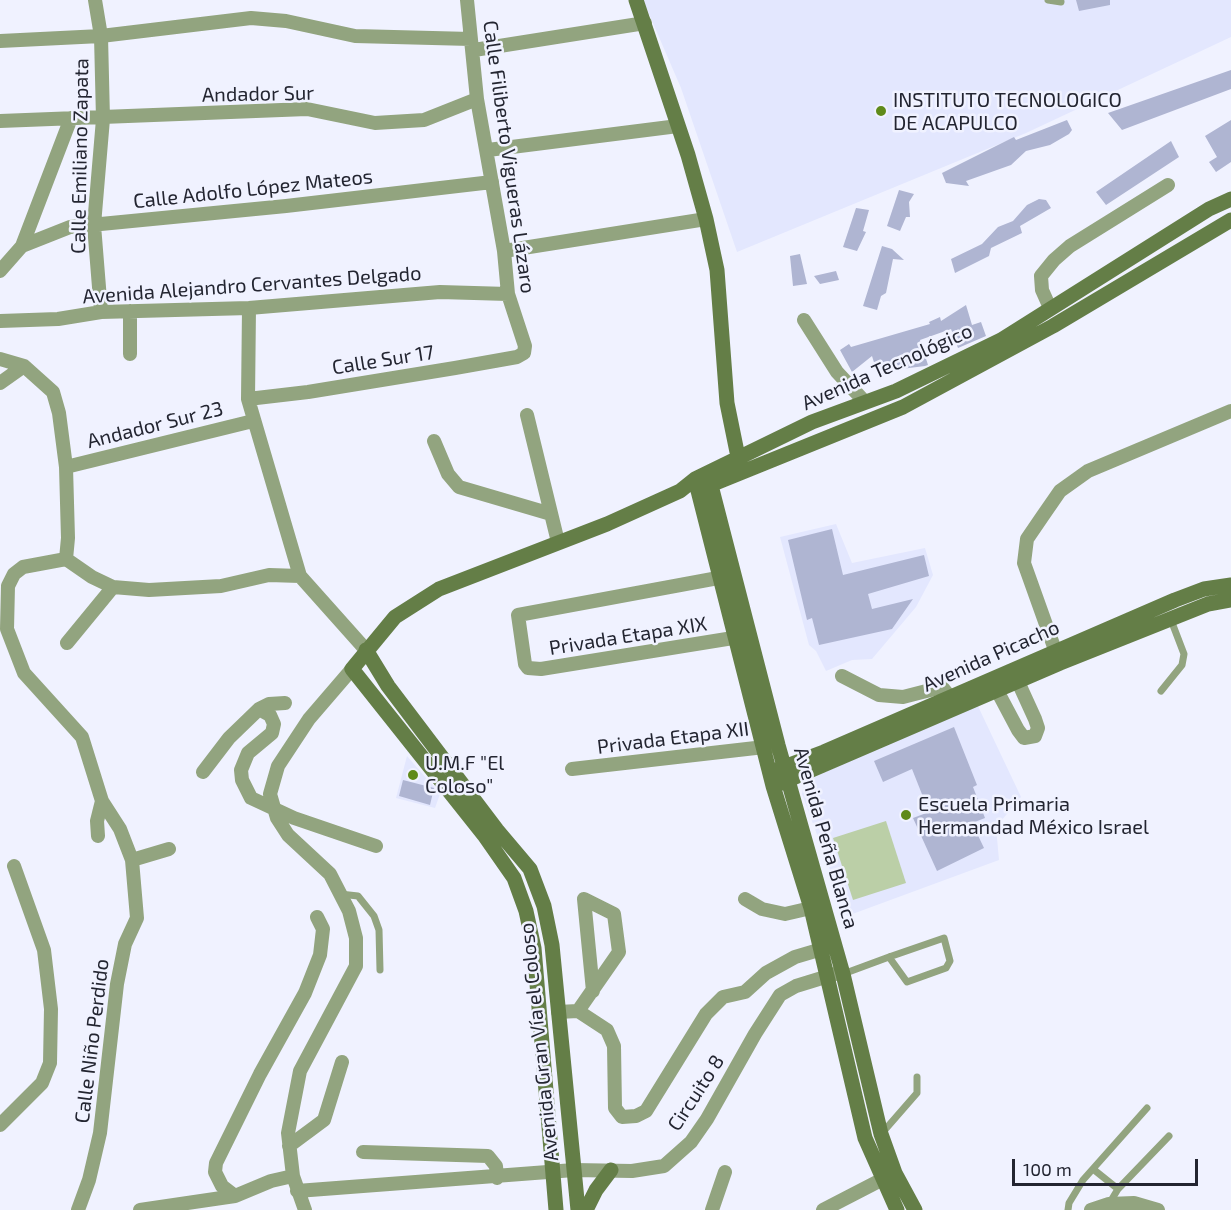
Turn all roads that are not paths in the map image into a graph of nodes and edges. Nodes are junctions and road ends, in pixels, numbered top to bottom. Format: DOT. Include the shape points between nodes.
graph roads {
  1 [pos="95,0"];
  2 [pos="467,0"];
  3 [pos="636,0"];
  4 [pos="1048,0"];
  5 [pos="1061,2"];
  6 [pos="645,23"];
  7 [pos="101,36"];
  8 [pos="0,41"];
  9 [pos="472,45"];
  10 [pos="477,99"];
  11 [pos="71,118"];
  12 [pos="103,118"];
  13 [pos="0,121"];
  14 [pos="678,126"];
  15 [pos="488,150"];
  16 [pos="492,182"];
  17 [pos="1168,185"];
  18 [pos="1231,199"];
  19 [pos="706,219"];
  20 [pos="1231,220"];
  21 [pos="94,225"];
  22 [pos="22,246"];
  23 [pos="504,251"];
  24 [pos="0,271"];
  25 [pos="508,294"];
  26 [pos="249,308"];
  27 [pos="1050,308"];
  28 [pos="130,311"];
  29 [pos="101,312"];
  30 [pos="804,320"];
  31 [pos="0,321"];
  32 [pos="524,353"];
  33 [pos="130,354"];
  34 [pos="0,359"];
  35 [pos="24,366"];
  36 [pos="0,383"];
  37 [pos="248,399"];
  38 [pos="865,402"];
  39 [pos="1231,411"];
  40 [pos="527,415"];
  41 [pos="253,421"];
  42 [pos="434,441"];
  43 [pos="738,457"];
  44 [pos="66,467"];
  45 [pos="704,482"];
  46 [pos="551,514"];
  47 [pos="558,542"];
  48 [pos="66,559"];
  49 [pos="300,576"];
  50 [pos="718,578"];
  51 [pos="1231,585"];
  52 [pos="113,587"];
  53 [pos="1231,600"];
  54 [pos="1171,619"];
  55 [pos="733,639"];
  56 [pos="67,643"];
  57 [pos="366,650"];
  58 [pos="1057,657"];
  59 [pos="352,669"];
  60 [pos="842,676"];
  61 [pos="1015,676"];
  62 [pos="994,685"];
  63 [pos="1161,691"];
  64 [pos="950,697"];
  65 [pos="285,703"];
  66 [pos="259,710"];
  67 [pos="778,745"];
  68 [pos="762,747"];
  69 [pos="572,769"];
  70 [pos="203,772"];
  71 [pos="787,774"];
  72 [pos="771,780"];
  73 [pos="102,801"];
  74 [pos="273,809"];
  75 [pos="98,836"];
  76 [pos="376,846"];
  77 [pos="169,849"];
  78 [pos="132,860"];
  79 [pos="14,866"];
  80 [pos="340,894"];
  81 [pos="745,898"];
  82 [pos="811,908"];
  83 [pos="317,918"];
  84 [pos="822,949"];
  85 [pos="889,957"];
  86 [pos="380,970"];
  87 [pos="835,974"];
  88 [pos="593,991"];
  89 [pos="578,1011"];
  90 [pos="558,1012"];
  91 [pos="342,1062"];
  92 [pos="917,1077"];
  93 [pos="1147,1108"];
  94 [pos="0,1125"];
  95 [pos="881,1134"];
  96 [pos="1169,1136"];
  97 [pos="289,1146"];
  98 [pos="363,1152"];
  99 [pos="1093,1169"];
  100 [pos="574,1170"];
  101 [pos="611,1170"];
  102 [pos="725,1172"];
  103 [pos="552,1173"];
  104 [pos="293,1176"];
  105 [pos="497,1178"];
  106 [pos="881,1180"];
  107 [pos="1119,1189"];
  108 [pos="297,1191"];
  109 [pos="235,1196"];
  110 [pos="1109,1204"];
  111 [pos="78,1210"];
  112 [pos="140,1210"];
  113 [pos="305,1210"];
  114 [pos="556,1210"];
  115 [pos="578,1210"];
  116 [pos="586,1210"];
  117 [pos="712,1210"];
  118 [pos="823,1210"];
  119 [pos="897,1210"];
  120 [pos="915,1210"];
  121 [pos="1068,1210"];
  122 [pos="1091,1210"];
  123 [pos="1158,1210"];
  1 -- 7 [label="street, Calle Emiliano Zapata"];
  2 -- 9 [label="street, Calle Filiberto Vigueras Lázaro"];
  3 -- 6 [label="main road"];
  4 -- 5 [label="lane"];
  6 -- 9 [label="street"];
  6 -- 14 [label="main road"];
  7 -- 8 [label="street"];
  7 -- 9 [label="street" via="251,18 286,21 355,36"];
  7 -- 12 [label="street, Calle Emiliano Zapata"];
  9 -- 10 [label="street, Calle Filiberto Vigueras Lázaro"];
  10 -- 12 [label="street, Andador Sur" via="424,120 375,123 307,109"];
  10 -- 15 [label="street, Calle Filiberto Vigueras Lázaro"];
  11 -- 12 [label="street, Andador Sur"];
  11 -- 13 [label="street, Andador Sur"];
  11 -- 22 [label="street"];
  12 -- 21 [label="street, Calle Emiliano Zapata"];
  14 -- 15 [label="street"];
  14 -- 19 [label="main road"];
  15 -- 16 [label="street, Calle Filiberto Vigueras Lázaro"];
  16 -- 21 [label="street, Calle Adolfo López Mateos"];
  16 -- 23 [label="street, Calle Filiberto Vigueras Lázaro"];
  17 -- 27 [label="street" via="1054,260 1041,276"];
  18 -- 27 [label="main road, Avenida Tecnológico"];
  19 -- 23 [label="street"];
  19 -- 43 [label="main road" via="717,270 727,403"];
  20 -- 45 [label="main road, Avenida Tecnológico" via="1053,326 903,407"];
  21 -- 22 [label="street, Calle Adolfo López Mateos" via="70,227"];
  21 -- 29 [label="street, Calle Emiliano Zapata"];
  22 -- 24 [label="street"];
  23 -- 25 [label="street, Calle Filiberto Vigueras Lázaro"];
  25 -- 26 [label="street, Avenida Alejandro Cervantes Delgado" via="440,292"];
  25 -- 32 [label="street, Calle Filiberto Vigueras Lázaro"];
  26 -- 28 [label="street, Avenida Alejandro Cervantes Delgado"];
  26 -- 37 [label="street, Avenida Gran Vía el Coloso"];
  27 -- 38 [label="main road, Avenida Tecnológico" via="1001,340"];
  28 -- 29 [label="street, Avenida Alejandro Cervantes Delgado"];
  28 -- 33 [label="street"];
  29 -- 31 [label="street, Avenida Alejandro Cervantes Delgado" via="58,319"];
  30 -- 38 [label="street" via="837,372"];
  32 -- 37 [label="street, Calle Sur 17" via="432,372"];
  34 -- 35 [label="street"];
  35 -- 36 [label="street"];
  35 -- 44 [label="street" via="53,392"];
  37 -- 41 [label="street, Avenida Gran Vía el Coloso"];
  38 -- 43 [label="main road, Avenida Tecnológico"];
  39 -- 58 [label="street" via="1088,471 1060,491 1027,539 1024,563"];
  40 -- 46 [label="street"];
  41 -- 44 [label="street, Andador Sur 23"];
  41 -- 49 [label="street, Avenida Gran Vía el Coloso"];
  42 -- 46 [label="street" via="448,474 459,487"];
  43 -- 45 [label="main road, Avenida Tecnológico"];
  44 -- 48 [label="street"];
  45 -- 47 [label="main road, Avenida Tecnológico"];
  45 -- 50 [label="main road, Avenida Peña Blanca"];
  45 -- 67 [label="main road, Avenida Peña Blanca"];
  46 -- 47 [label="street"];
  47 -- 57 [label="main road, Avenida Tecnológico" via="439,589 395,617"];
  48 -- 52 [label="street"];
  48 -- 73 [label="street, Calle Niño Perdido" via="23,567 14,574 8,586 7,629 24,673 82,736"];
  49 -- 52 [label="street" via="269,575 221,586 149,590"];
  49 -- 57 [label="street, Avenida Gran Vía el Coloso"];
  50 -- 55 [label="main road, Avenida Peña Blanca"];
  50 -- 55 [label="street, Privada Etapa XIX" via="518,615 525,664 541,669"];
  51 -- 58 [label="main road, Avenida Picacho" via="1204,589"];
  52 -- 56 [label="street"];
  53 -- 54 [label="main road, Avenida Picacho" via="1208,604"];
  54 -- 58 [label="main road, Avenida Picacho"];
  54 -- 63 [label="lane" via="1184,654 1182,665"];
  55 -- 68 [label="main road, Avenida Peña Blanca"];
  57 -- 59 [label="main road, Avenida Tecnológico"];
  57 -- 90 [label="main road, Avenida Gran Vía el Coloso" via="388,686 530,869 544,906 552,945"];
  58 -- 61 [label="main road, Avenida Picacho"];
  59 -- 74 [label="street" via="309,719 278,766 270,794"];
  59 -- 103 [label="main road, Avenida Gran Vía el Coloso" via="514,878 534,948"];
  60 -- 64 [label="street" via="879,695 903,697 942,687"];
  61 -- 62 [label="main road, Avenida Picacho"];
  61 -- 62 [label="street" via="1035,719 1035,736 1024,738"];
  62 -- 64 [label="main road, Avenida Picacho"];
  62 -- 71 [label="main road, Avenida Picacho"];
  64 -- 71 [label="main road, Avenida Picacho"];
  65 -- 66 [label="street"];
  66 -- 70 [label="street" via="229,738"];
  66 -- 74 [label="street" via="270,715 274,724 272,734 248,753 241,770 242,780 251,798"];
  67 -- 68 [label="street, Privada Etapa XII"];
  67 -- 71 [label="main road, Avenida Peña Blanca"];
  68 -- 69 [label="street, Privada Etapa XII"];
  68 -- 72 [label="main road, Avenida Peña Blanca"];
  71 -- 72 [label="main road, Avenida Picacho"];
  71 -- 87 [label="main road, Avenida Peña Blanca"];
  72 -- 82 [label="main road, Avenida Peña Blanca"];
  73 -- 75 [label="street" via="96,821"];
  73 -- 78 [label="street, Calle Niño Perdido" via="120,829"];
  74 -- 76 [label="street"];
  74 -- 80 [label="street" via="288,835 330,874"];
  77 -- 78 [label="street"];
  78 -- 111 [label="street, Calle Niño Perdido" via="137,918 125,944 100,1133"];
  79 -- 94 [label="street" via="44,950 51,1009 50,1063 42,1083"];
  80 -- 86 [label="lane" via="358,896 374,916 379,930"];
  80 -- 97 [label="street" via="356,938 356,966 300,1071"];
  81 -- 82 [label="street" via="762,909 785,914"];
  82 -- 84 [label="main road, Avenida Peña Blanca"];
  83 -- 109 [label="street" via="323,929 320,955 305,993 216,1163 215,1172 222,1186"];
  84 -- 87 [label="main road, Avenida Peña Blanca"];
  84 -- 89 [label="street, Circuito 8" via="785,962 746,992 723,997 706,1014 646,1111 636,1116 622,1117 615,1108 612,1037"];
  85 -- 85 [label="lane" via="907,982 946,968 950,961 944,938"];
  85 -- 87 [label="lane"];
  87 -- 95 [label="main road, Avenida Peña Blanca"];
  87 -- 101 [label="street, Circuito 8" via="780,995 691,1142 664,1166"];
  87 -- 106 [label="main road, Avenida Peña Blanca" via="865,1138"];
  88 -- 88 [label="street" via="619,952 614,914 584,899"];
  88 -- 89 [label="street"];
  89 -- 90 [label="street"];
  90 -- 100 [label="main road, Avenida Gran Vía el Coloso"];
  91 -- 97 [label="street" via="324,1120"];
  92 -- 95 [label="lane" via="917,1093"];
  93 -- 99 [label="lane"];
  95 -- 120 [label="main road, Avenida Peña Blanca" via="895,1173"];
  96 -- 107 [label="lane"];
  97 -- 104 [label="street"];
  98 -- 105 [label="street" via="488,1156 496,1166"];
  99 -- 107 [label="lane"];
  99 -- 121 [label="lane"];
  100 -- 101 [label="street, Circuito 8"];
  100 -- 103 [label="street, Circuito 8"];
  100 -- 115 [label="main road, Avenida Gran Vía el Coloso"];
  101 -- 116 [label="main road"];
  102 -- 117 [label="street"];
  103 -- 105 [label="street, Circuito 8"];
  103 -- 114 [label="main road, Avenida Gran Vía el Coloso"];
  104 -- 108 [label="street"];
  104 -- 109 [label="street" via="271,1180"];
  105 -- 108 [label="street, Circuito 8"];
  106 -- 118 [label="street"];
  106 -- 119 [label="main road, Avenida Peña Blanca"];
  107 -- 110 [label="lane"];
  108 -- 113 [label="street"];
  109 -- 112 [label="street"];
  110 -- 122 [label="street"];
  110 -- 123 [label="street" via="1134,1203"];
}
